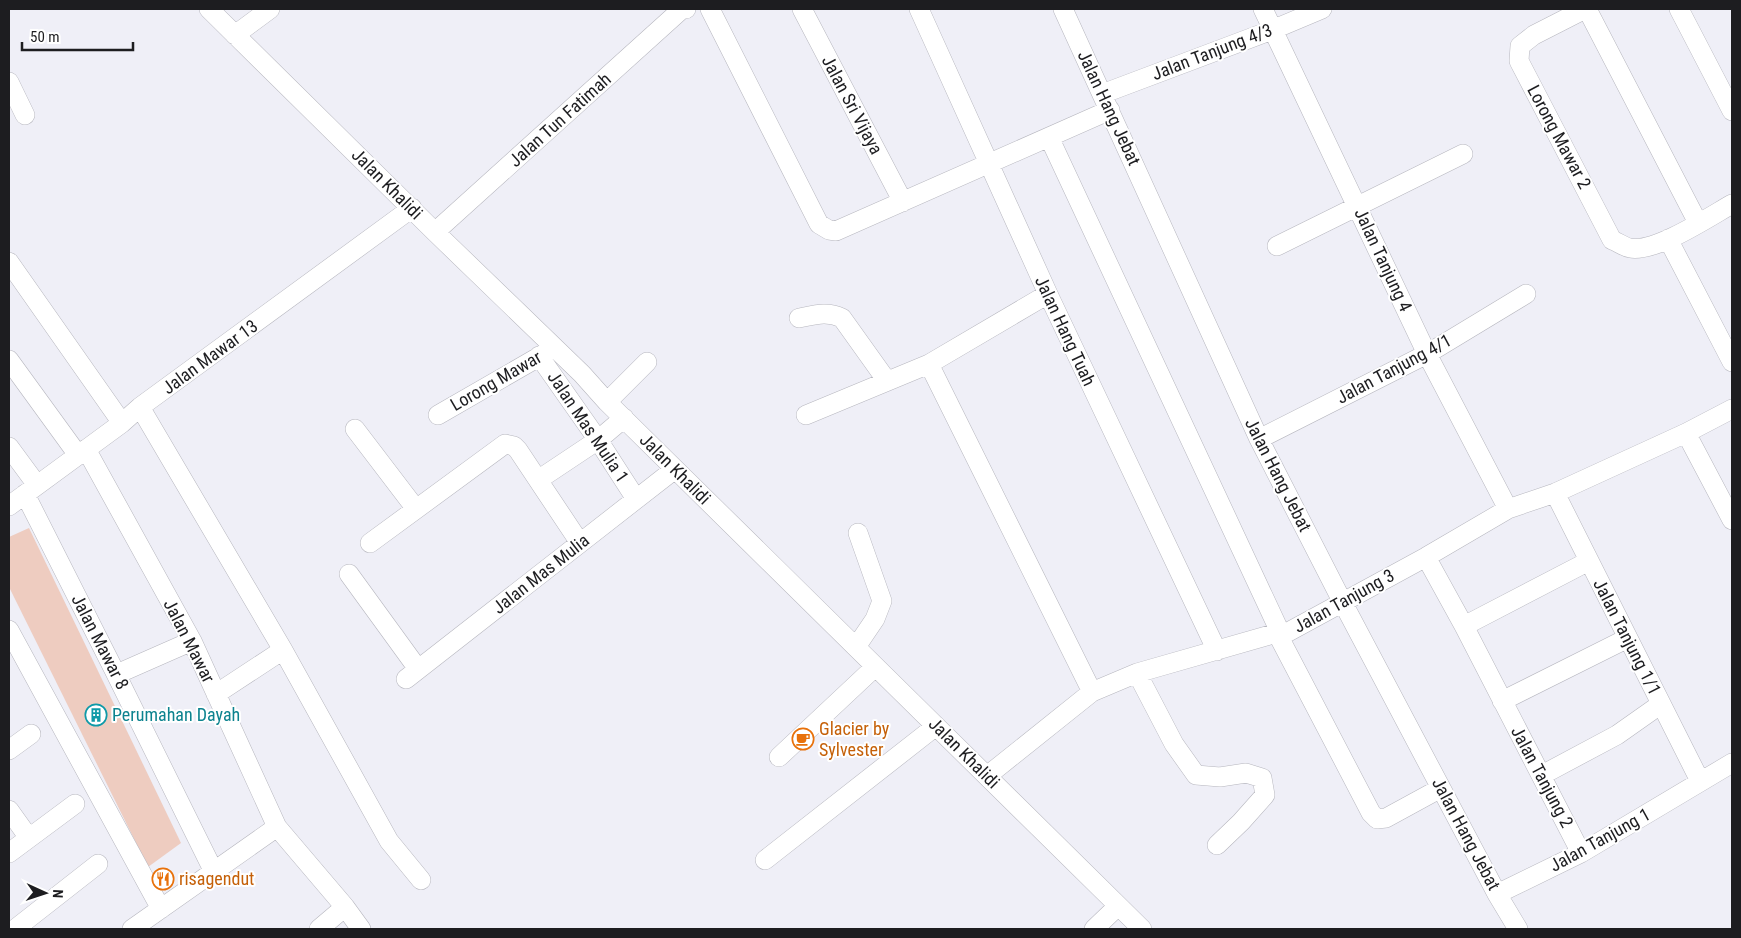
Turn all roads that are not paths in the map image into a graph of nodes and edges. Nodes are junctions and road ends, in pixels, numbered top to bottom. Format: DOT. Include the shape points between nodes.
graph roads {
  1 [pos="208,9"];
  2 [pos="270,9"];
  3 [pos="710,9"];
  4 [pos="802,9"];
  5 [pos="919,9"];
  6 [pos="1063,9"];
  7 [pos="1262,9"];
  8 [pos="1322,9"];
  9 [pos="1586,9"];
  10 [pos="1679,9"];
  11 [pos="676,12"];
  12 [pos="1272,30"];
  13 [pos="235,35"];
  14 [pos="9,82"];
  15 [pos="1106,102"];
  16 [pos="1732,111"];
  17 [pos="25,115"];
  18 [pos="1049,137"];
  19 [pos="1464,154"];
  20 [pos="989,164"];
  21 [pos="903,202"];
  22 [pos="1732,204"];
  23 [pos="1358,207"];
  24 [pos="412,208"];
  25 [pos="1698,223"];
  26 [pos="434,232"];
  27 [pos="1668,239"];
  28 [pos="1277,246"];
  29 [pos="12,275"];
  30 [pos="1048,294"];
  31 [pos="1526,294"];
  32 [pos="799,318"];
  33 [pos="547,352"];
  34 [pos="1427,354"];
  35 [pos="9,360"];
  36 [pos="648,362"];
  37 [pos="1732,362"];
  38 [pos="929,364"];
  39 [pos="582,374"];
  40 [pos="887,381"];
  41 [pos="562,389"];
  42 [pos="608,402"];
  43 [pos="140,407"];
  44 [pos="1732,409"];
  45 [pos="438,415"];
  46 [pos="806,415"];
  47 [pos="624,418"];
  48 [pos="122,423"];
  49 [pos="355,429"];
  50 [pos="1686,433"];
  51 [pos="1258,439"];
  52 [pos="598,440"];
  53 [pos="9,447"];
  54 [pos="82,452"];
  55 [pos="675,469"];
  56 [pos="538,480"];
  57 [pos="31,490"];
  58 [pos="1555,493"];
  59 [pos="636,499"];
  60 [pos="9,506"];
  61 [pos="416,509"];
  62 [pos="1508,509"];
  63 [pos="1732,520"];
  64 [pos="858,533"];
  65 [pos="370,543"];
  66 [pos="580,543"];
  67 [pos="1426,557"];
  68 [pos="1589,561"];
  69 [pos="349,574"];
  70 [pos="1343,603"];
  71 [pos="1464,626"];
  72 [pos="9,630"];
  73 [pos="1279,635"];
  74 [pos="1628,638"];
  75 [pos="192,641"];
  76 [pos="856,647"];
  77 [pos="283,650"];
  78 [pos="1217,651"];
  79 [pos="875,668"];
  80 [pos="1137,673"];
  81 [pos="117,674"];
  82 [pos="1092,692"];
  83 [pos="216,694"];
  84 [pos="1502,701"];
  85 [pos="1661,704"];
  86 [pos="936,726"];
  87 [pos="31,734"];
  88 [pos="9,750"];
  89 [pos="779,757"];
  90 [pos="1732,764"];
  91 [pos="1542,774"];
  92 [pos="987,776"];
  93 [pos="1700,781"];
  94 [pos="1441,788"];
  95 [pos="75,804"];
  96 [pos="9,810"];
  97 [pos="277,827"];
  98 [pos="29,838"];
  99 [pos="1217,845"];
  100 [pos="9,853"];
  101 [pos="1581,853"];
  102 [pos="765,860"];
  103 [pos="98,864"];
  104 [pos="214,872"];
  105 [pos="421,880"];
  106 [pos="1497,894"];
  107 [pos="1118,906"];
  108 [pos="345,908"];
  109 [pos="161,909"];
  110 [pos="137,928"];
  111 [pos="15,929"];
  112 [pos="319,929"];
  113 [pos="361,929"];
  114 [pos="1094,929"];
  115 [pos="1142,929"];
  116 [pos="1518,929"];
  1 -- 13 [label="street, Jalan Khalidi"];
  2 -- 13 [label="street"];
  3 -- 21 [label="street, Jalan Tanjung 4/3" via="819,224 836,231"];
  4 -- 21 [label="street, Jalan Sri Vijaya"];
  5 -- 20 [label="street, Jalan Hang Tuah"];
  6 -- 15 [label="street, Jalan Hang Jebat"];
  7 -- 12 [label="street, Jalan Tanjung 4"];
  8 -- 12 [label="street, Jalan Tanjung 4/3"];
  9 -- 25 [label="street"];
  9 -- 27 [label="street, Lorong Mawar 2" via="1534,35 1520,46 1519,61 1612,240 1630,248 1648,248"];
  10 -- 16 [label="street"];
  11 -- 26 [label="street, Jalan Tun Fatimah"];
  12 -- 15 [label="street, Jalan Tanjung 4/3"];
  12 -- 23 [label="street, Jalan Tanjung 4"];
  13 -- 24 [label="street, Jalan Khalidi"];
  14 -- 17 [label="street"];
  15 -- 18 [label="street, Jalan Tanjung 4/3"];
  15 -- 51 [label="street, Jalan Hang Jebat"];
  18 -- 20 [label="street, Jalan Tanjung 4/3"];
  18 -- 73 [label="street"];
  19 -- 23 [label="street"];
  20 -- 21 [label="street, Jalan Tanjung 4/3"];
  20 -- 30 [label="street, Jalan Hang Tuah"];
  22 -- 25 [label="street, Lorong Mawar 2"];
  23 -- 28 [label="street"];
  23 -- 34 [label="street, Jalan Tanjung 4"];
  24 -- 26 [label="street, Jalan Khalidi"];
  24 -- 43 [label="street, Jalan Mawar 13"];
  25 -- 27 [label="street, Lorong Mawar 2"];
  26 -- 33 [label="street, Jalan Khalidi"];
  27 -- 37 [label="street"];
  29 -- 48 [label="street"];
  30 -- 38 [label="street"];
  30 -- 78 [label="street, Jalan Hang Tuah"];
  31 -- 34 [label="street, Jalan Tanjung 4/1"];
  32 -- 40 [label="street" via="824,313 842,318"];
  33 -- 39 [label="street, Jalan Khalidi"];
  33 -- 41 [label="street, Jalan Mas Mulia 1"];
  33 -- 45 [label="street, Lorong Mawar"];
  34 -- 51 [label="street, Jalan Tanjung 4/1"];
  34 -- 62 [label="street, Jalan Tanjung 4"];
  35 -- 54 [label="street, Jalan Mawar"];
  36 -- 42 [label="street"];
  38 -- 40 [label="street"];
  38 -- 82 [label="street"];
  39 -- 41 [label="street"];
  39 -- 42 [label="street, Jalan Khalidi"];
  40 -- 46 [label="street"];
  41 -- 52 [label="street, Jalan Mas Mulia 1"];
  42 -- 47 [label="street, Jalan Khalidi"];
  43 -- 48 [label="street, Jalan Mawar 13"];
  43 -- 77 [label="street"];
  44 -- 50 [label="street, Jalan Tanjung 3"];
  47 -- 52 [label="street"];
  47 -- 55 [label="street, Jalan Khalidi"];
  48 -- 54 [label="street, Jalan Mawar 13"];
  49 -- 61 [label="street"];
  50 -- 58 [label="street, Jalan Tanjung 3"];
  50 -- 63 [label="street"];
  51 -- 70 [label="street, Jalan Hang Jebat"];
  52 -- 56 [label="street"];
  52 -- 59 [label="street, Jalan Mas Mulia 1"];
  53 -- 57 [label="street, Jalan Mawar 8"];
  54 -- 57 [label="street, Jalan Mawar 13"];
  54 -- 75 [label="street, Jalan Mawar"];
  55 -- 59 [label="street, Jalan Mas Mulia"];
  55 -- 76 [label="street, Jalan Khalidi"];
  56 -- 61 [label="street" via="514,446 505,444"];
  56 -- 66 [label="street"];
  57 -- 60 [label="street, Jalan Mawar 13"];
  57 -- 81 [label="street, Jalan Mawar 8"];
  58 -- 62 [label="street, Jalan Tanjung 3"];
  58 -- 68 [label="street, Jalan Tanjung 1/1"];
  59 -- 66 [label="street, Jalan Mas Mulia"];
  61 -- 65 [label="street"];
  62 -- 67 [label="street, Jalan Tanjung 3"];
  64 -- 76 [label="street" via="882,601"];
  66 -- 69 [label="street, Jalan Mas Mulia" via="412,674"];
  67 -- 70 [label="street, Jalan Tanjung 3"];
  67 -- 71 [label="street, Jalan Tanjung 2"];
  68 -- 71 [label="street"];
  68 -- 74 [label="street, Jalan Tanjung 1/1"];
  70 -- 73 [label="street, Jalan Tanjung 3"];
  70 -- 94 [label="street, Jalan Hang Jebat"];
  71 -- 84 [label="street, Jalan Tanjung 2"];
  72 -- 109 [label="street"];
  73 -- 78 [label="street, Jalan Tanjung 3"];
  73 -- 94 [label="street" via="1370,813 1377,820"];
  74 -- 84 [label="street"];
  74 -- 85 [label="street, Jalan Tanjung 1/1"];
  75 -- 81 [label="street"];
  75 -- 83 [label="street, Jalan Mawar"];
  76 -- 79 [label="street, Jalan Khalidi"];
  77 -- 83 [label="street"];
  77 -- 105 [label="street" via="389,841"];
  78 -- 80 [label="street, Jalan Tanjung 3"];
  79 -- 86 [label="street, Jalan Khalidi"];
  79 -- 89 [label="street"];
  80 -- 82 [label="street, Jalan Tanjung 3"];
  80 -- 99 [label="street" via="1174,744 1196,775 1246,774 1262,778 1265,796"];
  81 -- 104 [label="street, Jalan Mawar 8"];
  82 -- 92 [label="street, Jalan Tanjung 3"];
  83 -- 97 [label="street, Jalan Mawar"];
  84 -- 91 [label="street, Jalan Tanjung 2"];
  85 -- 91 [label="street" via="1617,735"];
  85 -- 93 [label="street, Jalan Tanjung 1/1"];
  86 -- 92 [label="street, Jalan Khalidi"];
  86 -- 102 [label="street"];
  87 -- 88 [label="street"];
  90 -- 93 [label="street, Jalan Tanjung 1"];
  91 -- 101 [label="street, Jalan Tanjung 2"];
  92 -- 107 [label="street, Jalan Khalidi"];
  93 -- 101 [label="street, Jalan Tanjung 1"];
  94 -- 106 [label="street, Jalan Hang Jebat"];
  95 -- 98 [label="street"];
  96 -- 98 [label="street"];
  97 -- 104 [label="street"];
  97 -- 108 [label="street, Jalan Mawar"];
  98 -- 100 [label="street"];
  101 -- 106 [label="street, Jalan Tanjung 1"];
  103 -- 111 [label="street"];
  104 -- 109 [label="street"];
  106 -- 116 [label="street, Jalan Hang Jebat"];
  107 -- 114 [label="street"];
  107 -- 115 [label="street, Jalan Khalidi"];
  108 -- 112 [label="street"];
  108 -- 113 [label="street, Jalan Mawar"];
  109 -- 110 [label="street"];
}
